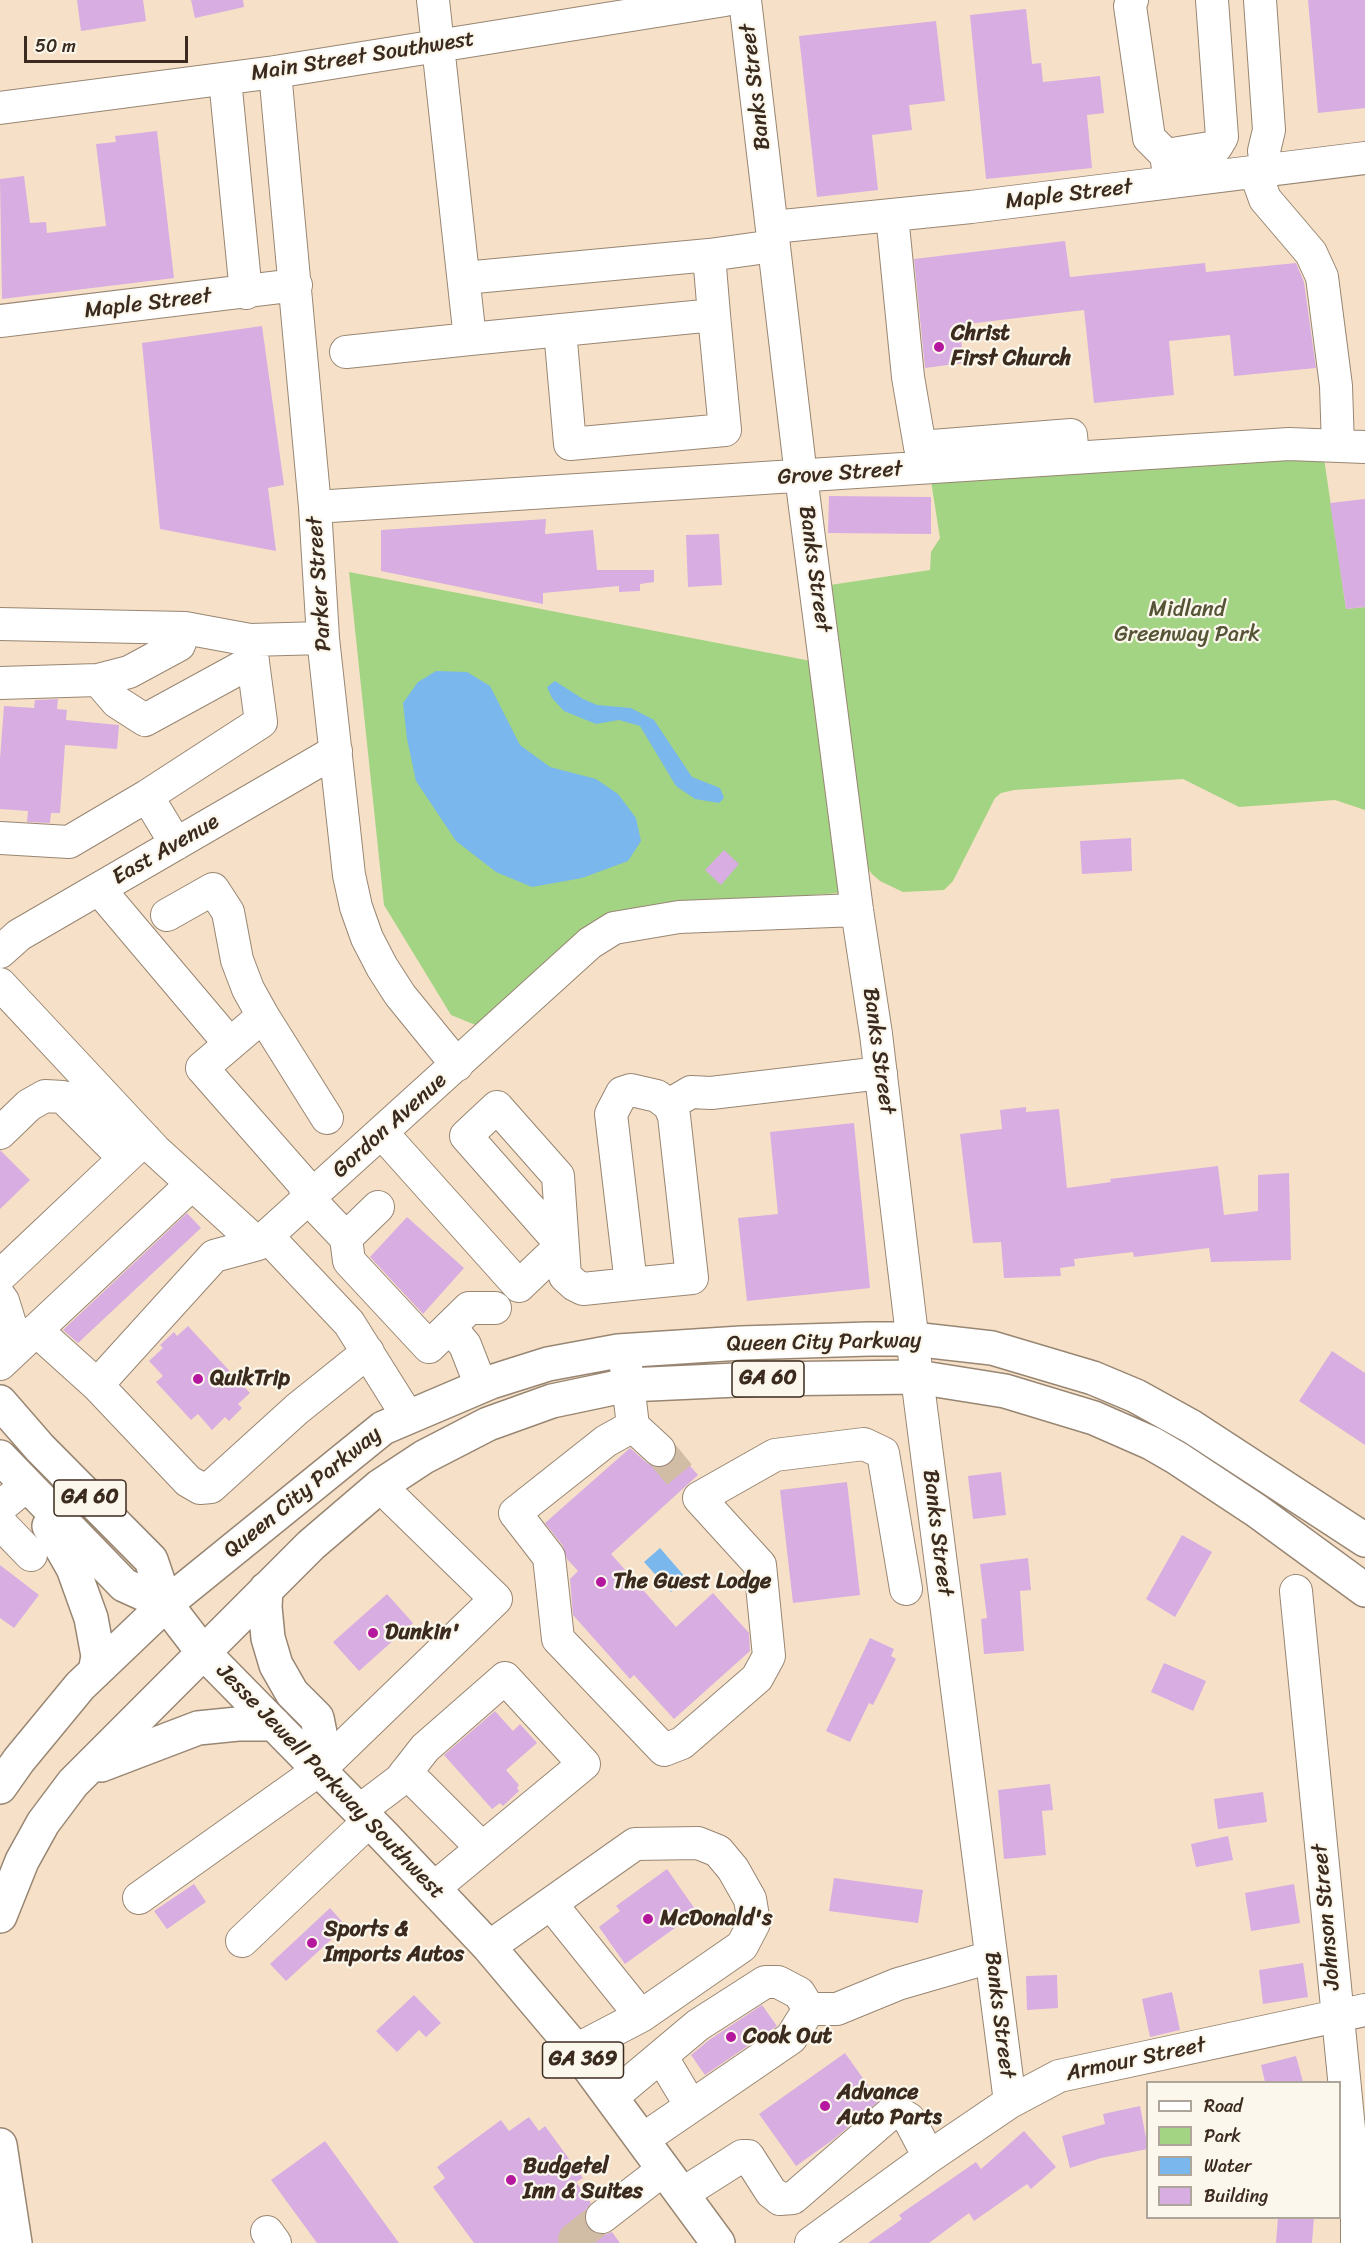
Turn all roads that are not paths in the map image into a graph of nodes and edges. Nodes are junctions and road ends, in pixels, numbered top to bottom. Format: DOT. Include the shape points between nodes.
graph roads {
  1 [pos="433,0"];
  2 [pos="725,0"];
  3 [pos="745,0"];
  4 [pos="1132,0"];
  5 [pos="1212,0"];
  6 [pos="1260,0"];
  7 [pos="552,13"];
  8 [pos="438,45"];
  9 [pos="275,72"];
  10 [pos="225,79"];
  11 [pos="0,108"];
  12 [pos="1365,158"];
  13 [pos="1168,168"];
  14 [pos="1261,171"];
  15 [pos="892,215"];
  16 [pos="773,237"];
  17 [pos="709,255"];
  18 [pos="464,278"];
  19 [pos="296,285"];
  20 [pos="246,293"];
  21 [pos="714,315"];
  22 [pos="0,321"];
  23 [pos="560,330"];
  24 [pos="470,339"];
  25 [pos="346,352"];
  26 [pos="1351,447"];
  27 [pos="1073,458"];
  28 [pos="801,476"];
  29 [pos="315,507"];
  30 [pos="0,624"];
  31 [pos="184,628"];
  32 [pos="323,638"];
  33 [pos="251,651"];
  34 [pos="98,680"];
  35 [pos="0,683"];
  36 [pos="336,751"];
  37 [pos="147,796"];
  38 [pos="0,838"];
  39 [pos="176,844"];
  40 [pos="99,889"];
  41 [pos="857,910"];
  42 [pos="167,915"];
  43 [pos="6,935"];
  44 [pos="0,984"];
  45 [pos="263,1016"];
  46 [pos="230,1044"];
  47 [pos="457,1065"];
  48 [pos="881,1073"];
  49 [pos="669,1105"];
  50 [pos="327,1118"];
  51 [pos="382,1132"];
  52 [pos="0,1133"];
  53 [pos="0,1147"];
  54 [pos="127,1156"];
  55 [pos="192,1184"];
  56 [pos="309,1198"];
  57 [pos="378,1207"];
  58 [pos="345,1238"];
  59 [pos="263,1240"];
  60 [pos="631,1284"];
  61 [pos="1,1291"];
  62 [pos="495,1308"];
  63 [pos="450,1327"];
  64 [pos="913,1339"];
  65 [pos="25,1340"];
  66 [pos="624,1350"];
  67 [pos="368,1352"];
  68 [pos="917,1377"];
  69 [pos="97,1385"];
  70 [pos="628,1385"];
  71 [pos="481,1386"];
  72 [pos="0,1402"];
  73 [pos="408,1417"];
  74 [pos="633,1426"];
  75 [pos="659,1450"];
  76 [pos="0,1457"];
  77 [pos="380,1486"];
  78 [pos="32,1491"];
  79 [pos="0,1507"];
  80 [pos="0,1523"];
  81 [pos="1365,1540"];
  82 [pos="32,1555"];
  83 [pos="266,1589"];
  84 [pos="906,1589"];
  85 [pos="1365,1590"];
  86 [pos="1296,1591"];
  87 [pos="166,1604"];
  88 [pos="202,1652"];
  89 [pos="95,1672"];
  90 [pos="274,1724"];
  91 [pos="319,1770"];
  92 [pos="85,1772"];
  93 [pos="406,1772"];
  94 [pos="0,1786"];
  95 [pos="364,1816"];
  96 [pos="482,1848"];
  97 [pos="434,1888"];
  98 [pos="140,1898"];
  99 [pos="550,1904"];
  100 [pos="0,1916"];
  101 [pos="242,1941"];
  102 [pos="489,1947"];
  103 [pos="991,1957"];
  104 [pos="809,2009"];
  105 [pos="1351,2013"];
  106 [pos="641,2016"];
  107 [pos="576,2050"];
  108 [pos="661,2056"];
  109 [pos="611,2098"];
  110 [pos="1010,2102"];
  111 [pos="691,2106"];
  112 [pos="642,2140"];
  113 [pos="0,2145"];
  114 [pos="929,2157"];
  115 [pos="673,2181"];
  116 [pos="1361,2209"];
  117 [pos="602,2217"];
  118 [pos="15,2243"];
  119 [pos="718,2243"];
  120 [pos="811,2243"];
  121 [pos="1356,2243"];
  1 -- 8 [label="street"];
  2 -- 7 [label="street, Main Street Southwest"];
  3 -- 16 [label="street, Banks Street"];
  4 -- 13 [label="street" via="1149,138"];
  5 -- 13 [label="street" via="1222,136 1216,147"];
  6 -- 14 [label="street" via="1269,130"];
  7 -- 8 [label="street, Main Street Southwest"];
  8 -- 9 [label="street, Main Street Southwest"];
  8 -- 18 [label="street"];
  9 -- 10 [label="street, Main Street Southwest"];
  9 -- 19 [label="street, Parker Street"];
  10 -- 11 [label="street, Main Street Southwest"];
  10 -- 20 [label="street"];
  12 -- 14 [label="street, Maple Street"];
  13 -- 14 [label="street, Maple Street"];
  13 -- 15 [label="street, Maple Street" via="971,207"];
  14 -- 26 [label="street" via="1265,199 1311,253 1322,277 1336,386"];
  15 -- 16 [label="street, Maple Street"];
  15 -- 27 [label="street" via="908,377 920,447 1071,435"];
  16 -- 17 [label="street, Maple Street"];
  16 -- 28 [label="street, Banks Street"];
  17 -- 18 [label="street, Maple Street"];
  17 -- 21 [label="street"];
  18 -- 24 [label="street"];
  19 -- 20 [label="street, Maple Street"];
  19 -- 29 [label="street, Parker Street"];
  20 -- 22 [label="street, Maple Street"];
  21 -- 23 [label="street"];
  21 -- 23 [label="street" via="725,430 570,444"];
  23 -- 24 [label="street"];
  24 -- 25 [label="street"];
  26 -- 27 [label="street, Grove Street" via="1289,444"];
  27 -- 28 [label="street, Grove Street"];
  28 -- 29 [label="street, Grove Street"];
  28 -- 41 [label="street, Banks Street"];
  29 -- 32 [label="street, Parker Street"];
  30 -- 31 [label="street"];
  31 -- 33 [label="street"];
  31 -- 34 [label="street" via="179,645 129,672"];
  32 -- 33 [label="street"];
  32 -- 36 [label="street, Parker Street"];
  33 -- 34 [label="street" via="145,720 117,702"];
  33 -- 37 [label="street" via="261,722"];
  34 -- 35 [label="street"];
  36 -- 39 [label="street, East Avenue"];
  36 -- 47 [label="street, Parker Street" via="349,875 367,938 400,995"];
  37 -- 38 [label="street" via="69,843"];
  37 -- 39 [label="street"];
  39 -- 40 [label="street, East Avenue"];
  40 -- 43 [label="street, East Avenue"];
  40 -- 46 [label="street"];
  41 -- 47 [label="street, Gordon Avenue" via="680,917 614,928 590,942"];
  41 -- 48 [label="street, Banks Street"];
  42 -- 45 [label="street" via="213,889 228,912 237,960"];
  44 -- 54 [label="street"];
  45 -- 46 [label="street"];
  45 -- 50 [label="street"];
  46 -- 56 [label="street" via="202,1068 303,1183"];
  47 -- 51 [label="street, Gordon Avenue"];
  48 -- 49 [label="street" via="691,1092"];
  48 -- 64 [label="street, Banks Street"];
  49 -- 60 [label="street" via="674,1116 692,1278"];
  49 -- 60 [label="street" via="657,1096 631,1090 622,1093 611,1114"];
  51 -- 56 [label="street, Gordon Avenue"];
  51 -- 60 [label="street" via="519,1286 562,1245 565,1276 574,1285 584,1288"];
  52 -- 54 [label="street" via="29,1105 45,1096 63,1097"];
  53 -- 54 [label="street" via="37,1114 58,1118"];
  54 -- 55 [label="street"];
  54 -- 61 [label="street"];
  55 -- 59 [label="street"];
  55 -- 65 [label="street"];
  56 -- 58 [label="street"];
  56 -- 59 [label="street, Gordon Avenue"];
  57 -- 58 [label="street"];
  58 -- 63 [label="street" via="348,1261 429,1347"];
  59 -- 67 [label="street" via="350,1323"];
  59 -- 69 [label="street" via="214,1256"];
  61 -- 65 [label="street"];
  62 -- 63 [label="street" via="469,1308"];
  63 -- 71 [label="street" via="465,1345"];
  64 -- 66 [label="main road, Queen City Parkway / GA 60"];
  64 -- 68 [label="street, Banks Street"];
  64 -- 81 [label="main road, Queen City Parkway / GA 60" via="992,1348 1093,1378 1136,1396 1192,1427"];
  65 -- 69 [label="street"];
  66 -- 70 [label="street"];
  66 -- 71 [label="main road, Queen City Parkway / GA 60" via="548,1364"];
  67 -- 69 [label="street" via="297,1409 211,1487 200,1488 188,1481"];
  67 -- 73 [label="street"];
  68 -- 70 [label="main road, Queen City Parkway / GA 60"];
  68 -- 85 [label="main road, Queen City Parkway / GA 60" via="1034,1398 1151,1443 1257,1510"];
  68 -- 103 [label="street, Banks Street"];
  70 -- 74 [label="street"];
  70 -- 77 [label="main road, Queen City Parkway / GA 60" via="552,1401 488,1424 424,1457"];
  71 -- 73 [label="main road, Queen City Parkway / GA 60"];
  72 -- 87 [label="main road, Jesse Jewell Parkway Southwest / GA 60" via="151,1560"];
  73 -- 87 [label="main road, Queen City Parkway / GA 60" via="383,1428"];
  74 -- 75 [label="street"];
  74 -- 84 [label="street" via="606,1441 515,1513 549,1557 558,1639 664,1750 682,1743 757,1678 769,1656 760,1565 693,1492 775,1455 864,1444 883,1453"];
  76 -- 78 [label="main road, Jesse Jewell Parkway Southwest / GA 60"];
  77 -- 83 [label="main road, Queen City Parkway / GA 60"];
  77 -- 91 [label="street" via="496,1599"];
  78 -- 79 [label="street"];
  78 -- 87 [label="main road, Jesse Jewell Parkway Southwest / GA 60" via="124,1585"];
  78 -- 89 [label="main road" via="73,1568 91,1618 98,1656"];
  80 -- 82 [label="street"];
  83 -- 88 [label="main road, Queen City Parkway / GA 60"];
  83 -- 91 [label="main road" via="268,1638 276,1665 292,1693 317,1718"];
  86 -- 105 [label="street, Johnson Street"];
  87 -- 88 [label="main road, Jesse Jewell Parkway Southwest / GA 369"];
  87 -- 89 [label="main road, Queen City Parkway"];
  88 -- 90 [label="main road, Jesse Jewell Parkway Southwest / GA 369"];
  88 -- 92 [label="main road, Queen City Parkway"];
  89 -- 94 [label="main road, Queen City Parkway"];
  90 -- 91 [label="main road, Jesse Jewell Parkway Southwest / GA 369"];
  90 -- 92 [label="main road" via="198,1728"];
  91 -- 95 [label="main road, Jesse Jewell Parkway Southwest / GA 369"];
  91 -- 98 [label="street"];
  92 -- 100 [label="main road, Queen City Parkway" via="43,1823 22,1861"];
  93 -- 95 [label="street"];
  93 -- 96 [label="street"];
  93 -- 96 [label="street" via="425,1748 505,1678 584,1764"];
  95 -- 97 [label="main road, Jesse Jewell Parkway Southwest / GA 369"];
  95 -- 101 [label="street"];
  96 -- 97 [label="street"];
  97 -- 102 [label="main road, Jesse Jewell Parkway Southwest / GA 369"];
  99 -- 102 [label="street"];
  99 -- 106 [label="street"];
  99 -- 106 [label="street" via="635,1844 698,1843 717,1851 733,1869 750,1899 754,1923 742,1946"];
  102 -- 107 [label="main road, Jesse Jewell Parkway Southwest / GA 369"];
  103 -- 104 [label="street" via="898,1984 837,2009"];
  103 -- 110 [label="street, Banks Street"];
  104 -- 108 [label="street" via="799,1993 778,1982 765,1982 698,2025"];
  104 -- 111 [label="street" via="791,2038"];
  105 -- 110 [label="street, Armour Street" via="1059,2076"];
  105 -- 116 [label="street, Johnson Street"];
  106 -- 107 [label="street"];
  107 -- 109 [label="main road, Jesse Jewell Parkway Southwest / GA 369"];
  108 -- 109 [label="street"];
  108 -- 111 [label="street"];
  109 -- 112 [label="main road, Jesse Jewell Parkway Southwest / GA 369"];
  110 -- 114 [label="street, Armour Street"];
  111 -- 112 [label="street"];
  112 -- 115 [label="main road, Jesse Jewell Parkway Southwest / GA 369"];
  113 -- 118 [label="main road"];
  114 -- 115 [label="street" via="909,2119 899,2113 889,2115 793,2198 780,2199 771,2192 747,2156"];
  114 -- 120 [label="street, Armour Street"];
  115 -- 117 [label="street"];
  115 -- 119 [label="main road, Jesse Jewell Parkway Southwest / GA 369"];
  116 -- 121 [label="street, Johnson Street"];
}
